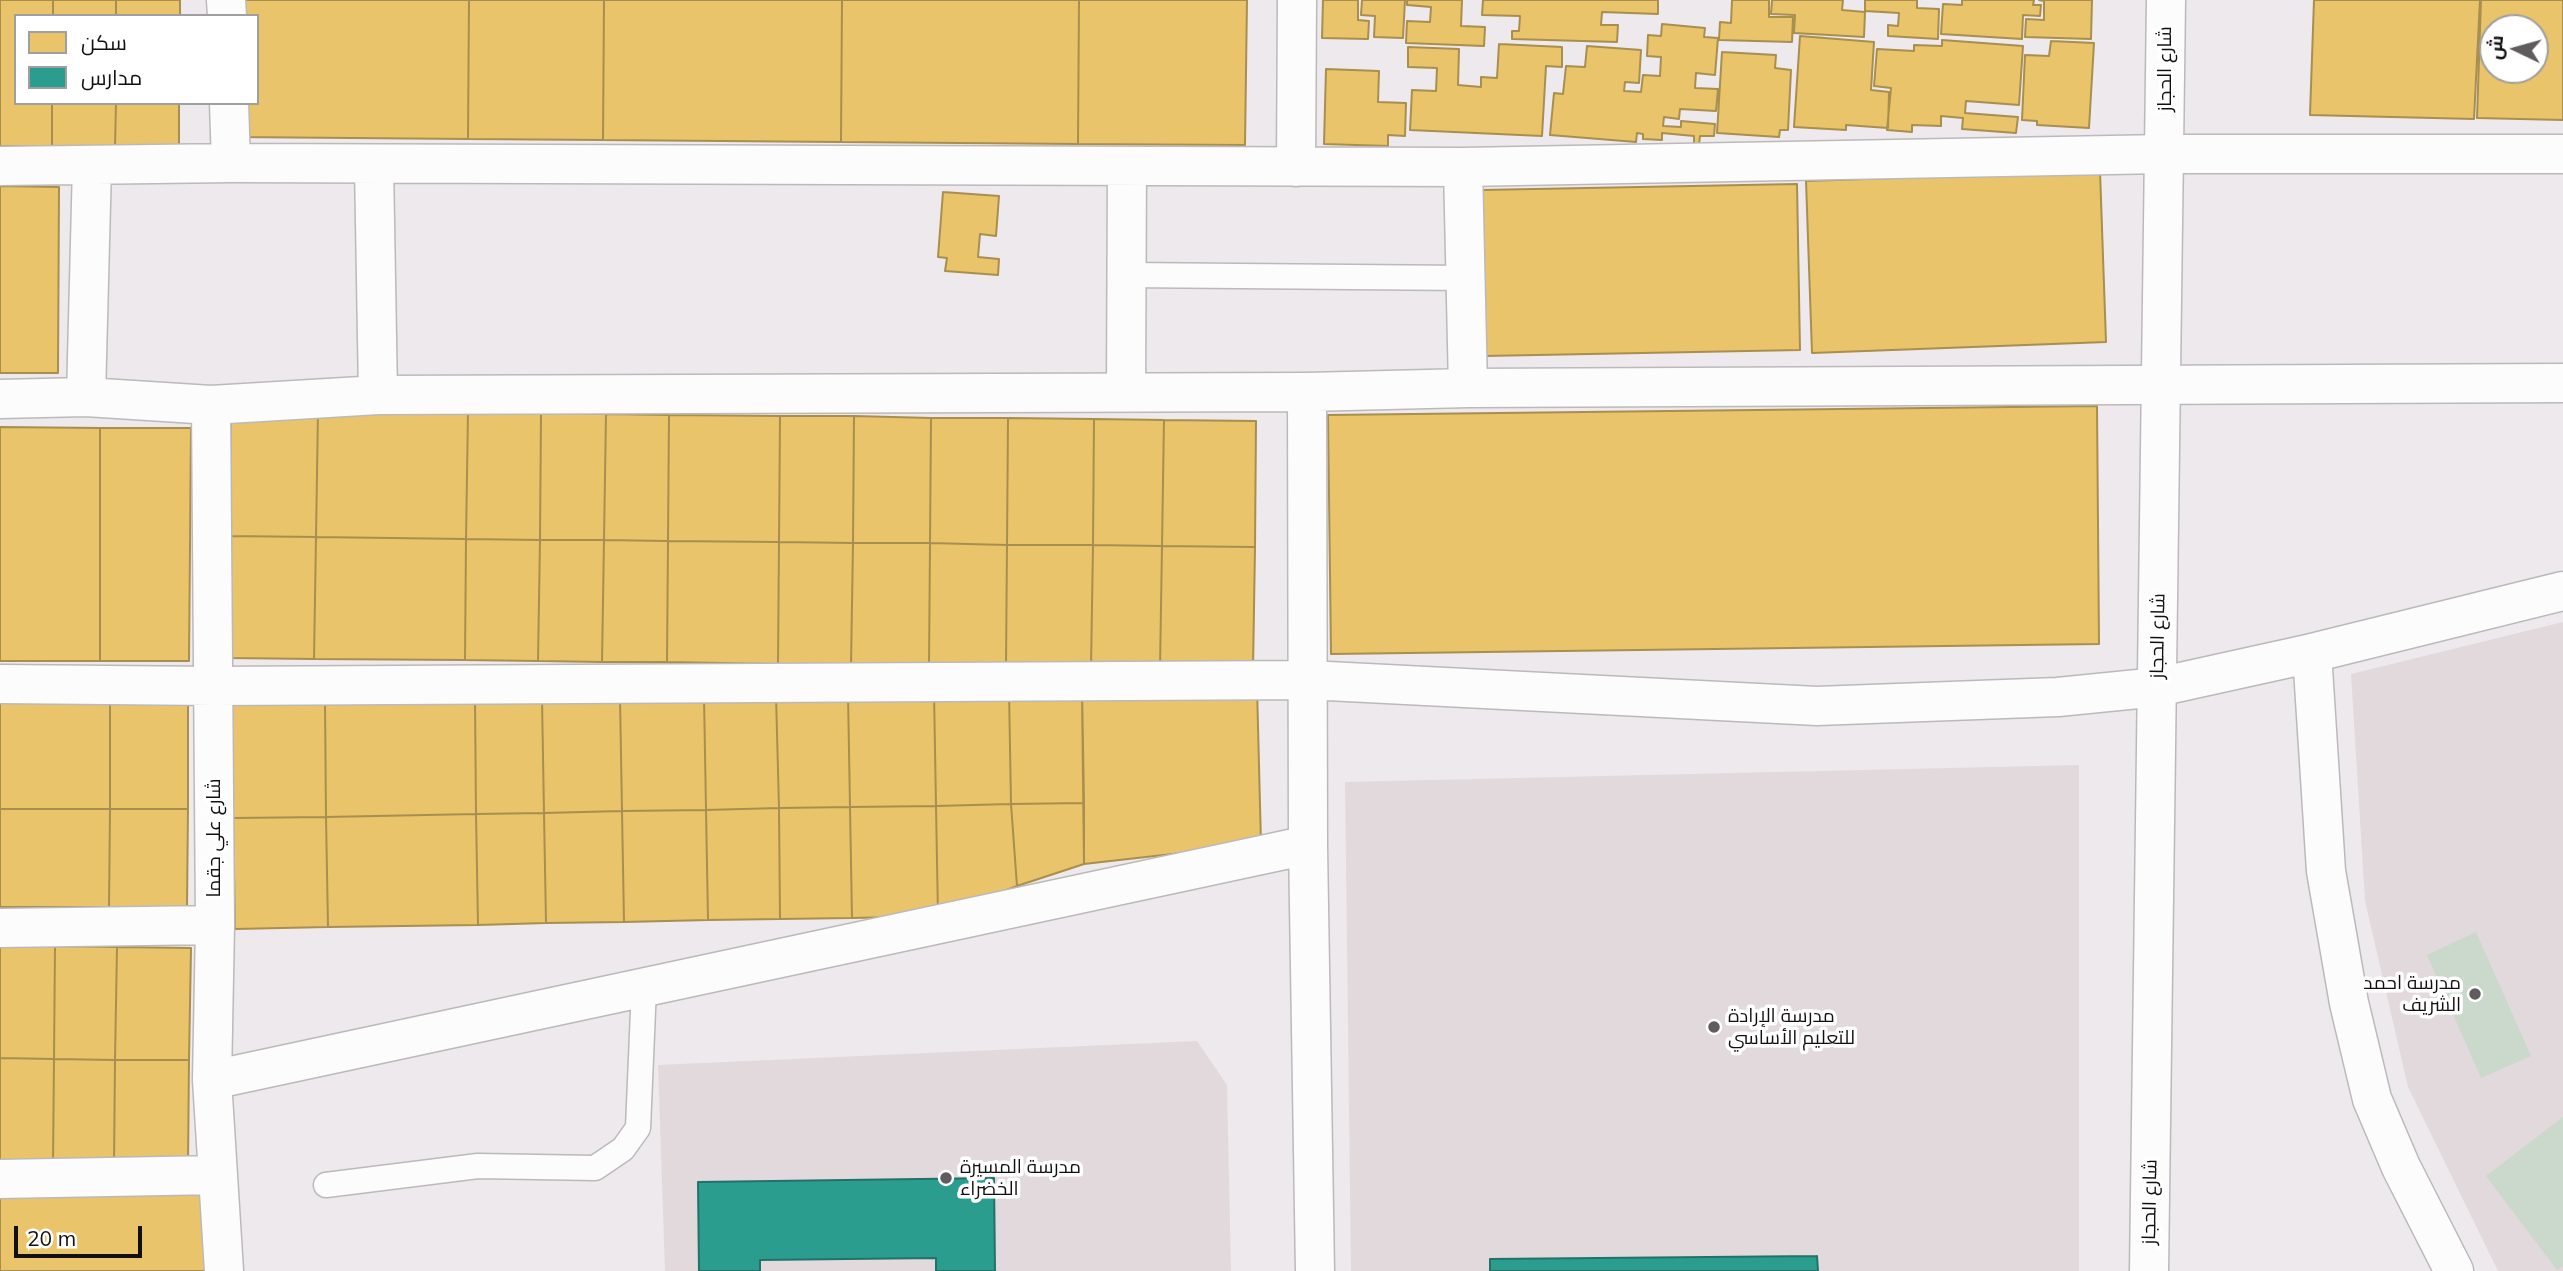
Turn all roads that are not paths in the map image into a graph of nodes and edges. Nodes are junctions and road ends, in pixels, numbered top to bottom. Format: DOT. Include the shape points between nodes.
graph roads {
  1 [pos="1297,0"];
  2 [pos="2166,0"];
  3 [pos="229,105"];
  4 [pos="2165,154"];
  5 [pos="2563,154"];
  6 [pos="231,163"];
  7 [pos="374,164"];
  8 [pos="92,165"];
  9 [pos="0,166"];
  10 [pos="1126,167"];
  11 [pos="1296,167"];
  12 [pos="1462,167"];
  13 [pos="1127,275"];
  14 [pos="1465,278"];
  15 [pos="2161,383"];
  16 [pos="2563,383"];
  17 [pos="1468,388"];
  18 [pos="1126,390"];
  19 [pos="1307,392"];
  20 [pos="377,395"];
  21 [pos="86,397"];
  22 [pos="0,399"];
  23 [pos="211,405"];
  24 [pos="2563,591"];
  25 [pos="2312,653"];
  26 [pos="1308,680"];
  27 [pos="0,684"];
  28 [pos="214,687"];
  29 [pos="2158,687"];
  30 [pos="1308,845"];
  31 [pos="215,925"];
  32 [pos="0,928"];
  33 [pos="644,987"];
  34 [pos="212,1080"];
  35 [pos="216,1175"];
  36 [pos="0,1179"];
  37 [pos="326,1185"];
  38 [pos="223,1271"];
  39 [pos="1315,1271"];
  40 [pos="2149,1271"];
  41 [pos="2454,1271"];
  1 -- 11 [label="street"];
  2 -- 4 [label="street, شارع الحجاز"];
  3 -- 6 [label="street"];
  4 -- 5 [label="street"];
  4 -- 12 [label="street"];
  4 -- 15 [label="street, شارع الحجاز"];
  6 -- 7 [label="street"];
  6 -- 8 [label="street"];
  7 -- 10 [label="street"];
  7 -- 20 [label="street"];
  8 -- 9 [label="street"];
  8 -- 21 [label="street"];
  10 -- 11 [label="street"];
  10 -- 13 [label="street"];
  11 -- 12 [label="street"];
  12 -- 14 [label="street"];
  13 -- 14 [label="lane"];
  13 -- 18 [label="street"];
  14 -- 17 [label="street"];
  15 -- 16 [label="street"];
  15 -- 17 [label="street"];
  15 -- 29 [label="street, شارع الحجاز"];
  17 -- 19 [label="street"];
  18 -- 19 [label="street"];
  18 -- 20 [label="street"];
  19 -- 26 [label="street"];
  20 -- 23 [label="street"];
  21 -- 22 [label="street"];
  21 -- 23 [label="street"];
  23 -- 28 [label="street, شارع علي جقما"];
  24 -- 25 [label="street"];
  25 -- 29 [label="street"];
  25 -- 41 [label="street" via="2326,871 2349,1003 2372,1099"];
  26 -- 28 [label="street"];
  26 -- 29 [label="street" via="1817,706 2058,697"];
  26 -- 30 [label="street"];
  27 -- 28 [label="street"];
  28 -- 31 [label="street, شارع علي جقما"];
  29 -- 40 [label="street, شارع الحجاز"];
  30 -- 33 [label="street"];
  30 -- 39 [label="street"];
  31 -- 32 [label="street"];
  31 -- 34 [label="street, شارع علي جقما"];
  33 -- 34 [label="street"];
  33 -- 37 [label="lane" via="638,1128 623,1149 595,1168 478,1166"];
  34 -- 35 [label="street, شارع علي جقما"];
  35 -- 36 [label="street"];
  35 -- 38 [label="street, شارع علي جقما"];
}
